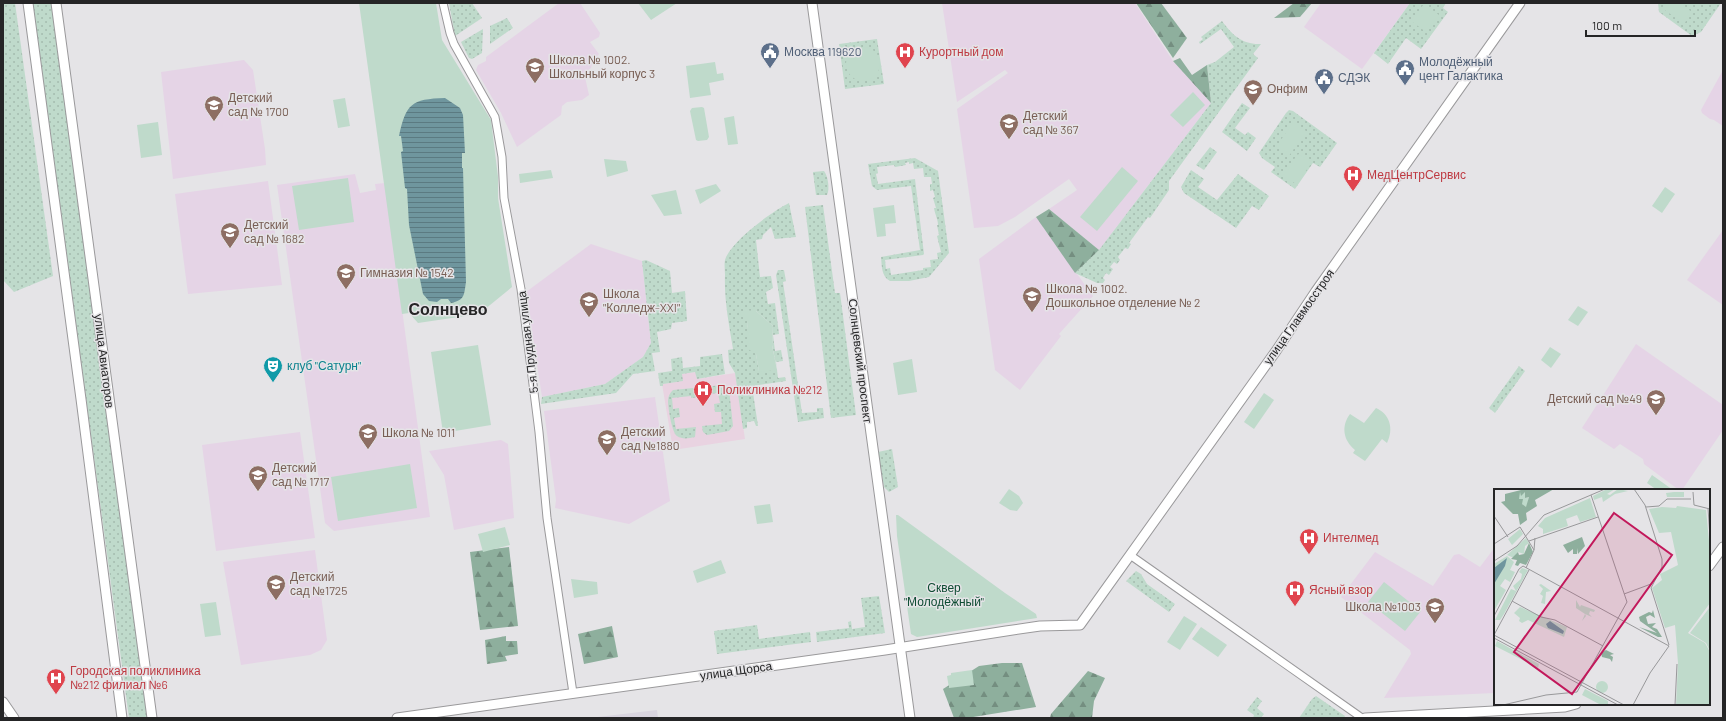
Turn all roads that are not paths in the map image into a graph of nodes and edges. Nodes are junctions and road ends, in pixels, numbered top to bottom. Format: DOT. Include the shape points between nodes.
graph roads {
  1 [pos="28,3"];
  2 [pos="56,3"];
  3 [pos="443,3"];
  4 [pos="812,3"];
  5 [pos="1520,3"];
  6 [pos="1723,546"];
  7 [pos="1130,555"];
  8 [pos="1710,565"];
  9 [pos="1074,626"];
  10 [pos="900,647"];
  11 [pos="573,693"];
  12 [pos="3,702"];
  13 [pos="1572,705"];
  14 [pos="14,718"];
  15 [pos="122,718"];
  16 [pos="152,718"];
  17 [pos="397,718"];
  18 [pos="910,718"];
  19 [pos="1364,718"];
  1 -- 15 [label="street" via="82,398"];
  2 -- 16 [label="street, улица Авиаторов"];
  3 -- 11 [label="street, 5-я Прудная улица" via="454,44 495,116 502,157 504,198 521,289 547,518"];
  4 -- 10 [label="street, Солнцевский проспект"];
  5 -- 7 [label="street, улица Главмосстроя"];
  6 -- 8 [label="street"];
  7 -- 9 [label="street, улица Главмосстроя" via="1081,624"];
  7 -- 19 [label="street"];
  9 -- 10 [label="street, улица Щорса" via="1028,628"];
  10 -- 11 [label="street, улица Щорса"];
  10 -- 18 [label="street, Солнцевский проспект"];
  11 -- 17 [label="street, улица Щорса"];
  12 -- 14 [label="street"];
  13 -- 19 [label="street"];
}
